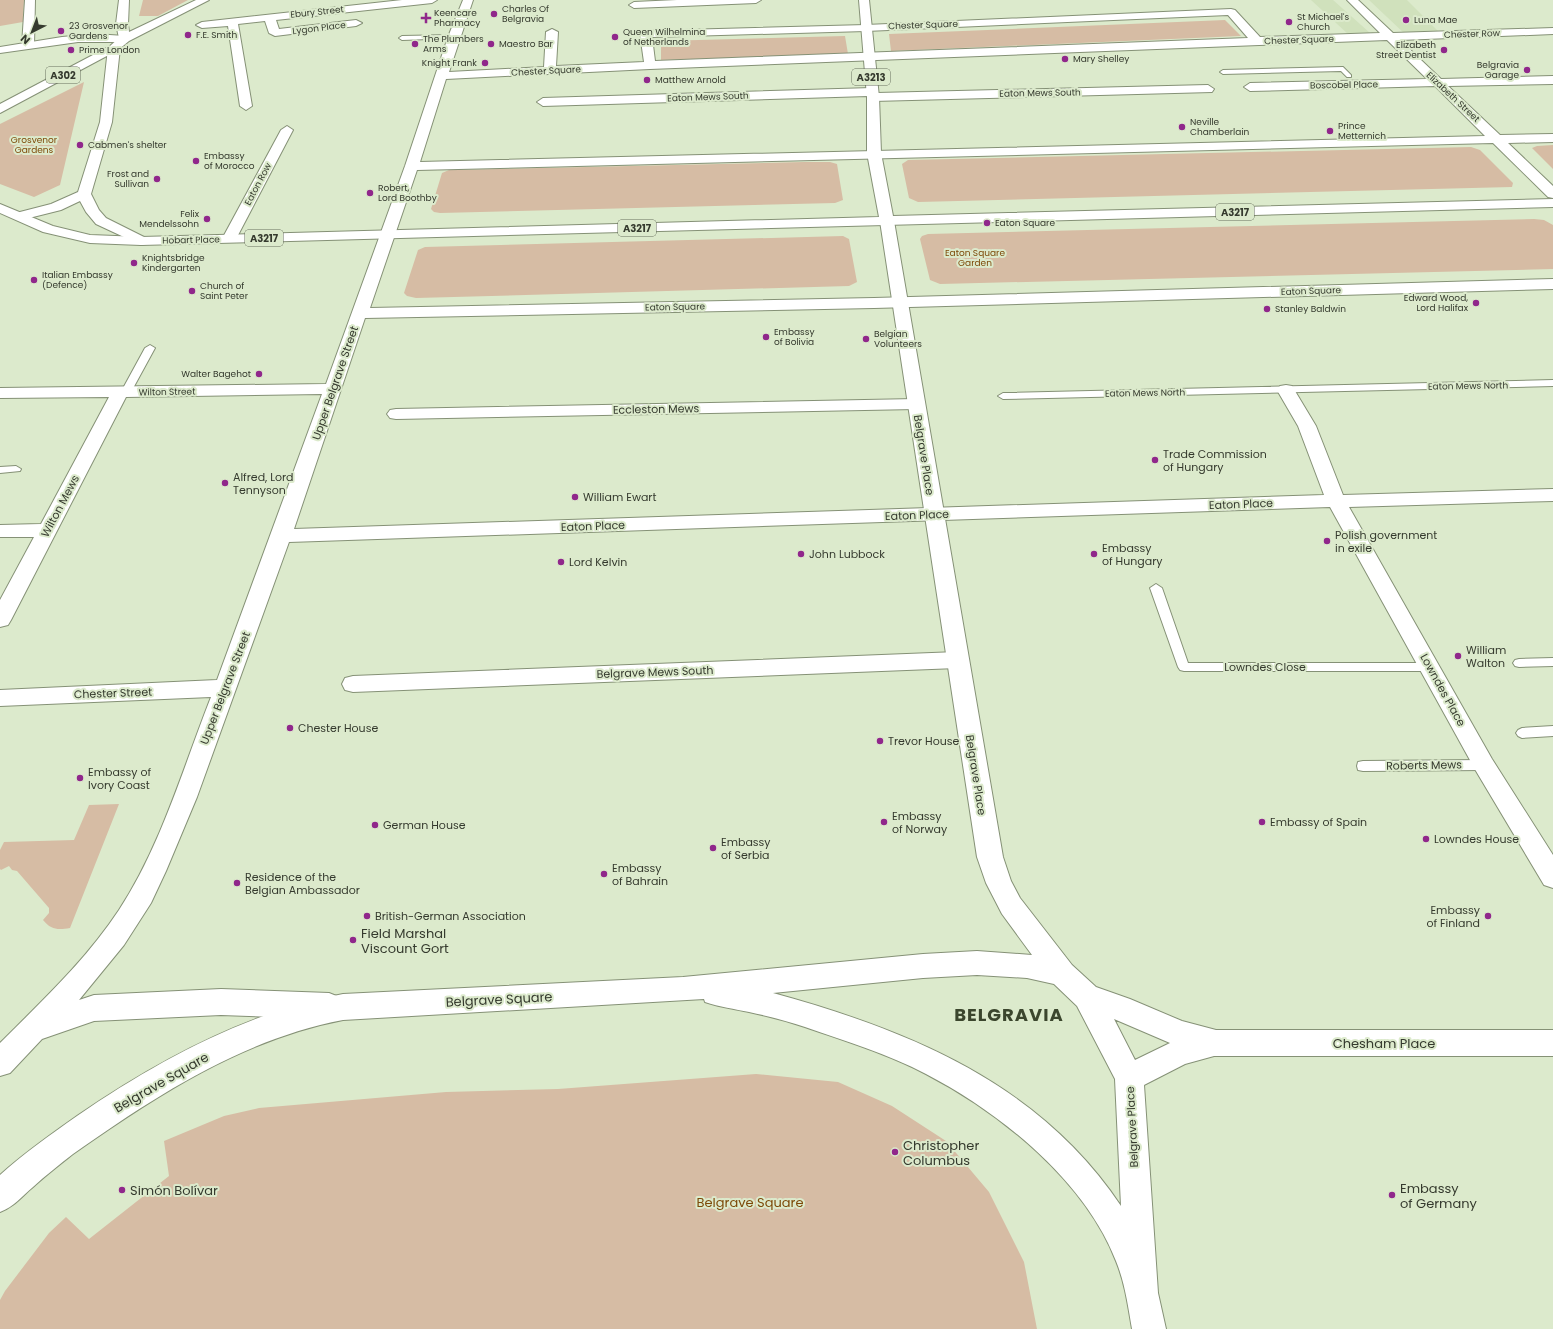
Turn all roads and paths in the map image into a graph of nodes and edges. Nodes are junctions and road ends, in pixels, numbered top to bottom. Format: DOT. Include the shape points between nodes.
graph roads {
  1 [pos="30,0"];
  2 [pos="124,0"];
  3 [pos="204,0"];
  4 [pos="331,0"];
  5 [pos="432,0"];
  6 [pos="468,0"];
  7 [pos="756,0"];
  8 [pos="864,0"];
  9 [pos="1220,0"];
  10 [pos="1352,0"];
  11 [pos="634,5"];
  12 [pos="360,8"];
  13 [pos="1231,12"];
  14 [pos="307,13"];
  15 [pos="270,17"];
  16 [pos="202,25"];
  17 [pos="233,26"];
  18 [pos="866,28"];
  19 [pos="1553,30"];
  20 [pos="552,32"];
  21 [pos="1390,37"];
  22 [pos="402,38"];
  23 [pos="454,38"];
  24 [pos="125,39"];
  25 [pos="1257,41"];
  26 [pos="28,46"];
  27 [pos="114,48"];
  28 [pos="0,50"];
  29 [pos="869,57"];
  30 [pos="650,66"];
  31 [pos="550,71"];
  32 [pos="1223,72"];
  33 [pos="441,76"];
  34 [pos="1553,80"];
  35 [pos="1439,84"];
  36 [pos="1288,86"];
  37 [pos="1250,87"];
  38 [pos="1208,89"];
  39 [pos="872,94"];
  40 [pos="543,102"];
  41 [pos="246,106"];
  42 [pos="0,109"];
  43 [pos="287,130"];
  44 [pos="1553,138"];
  45 [pos="1498,139"];
  46 [pos="874,153"];
  47 [pos="412,166"];
  48 [pos="84,194"];
  49 [pos="1553,194"];
  50 [pos="1553,203"];
  51 [pos="0,208"];
  52 [pos="21,216"];
  53 [pos="887,221"];
  54 [pos="387,234"];
  55 [pos="229,239"];
  56 [pos="141,241"];
  57 [pos="1553,284"];
  58 [pos="899,302"];
  59 [pos="360,314"];
  60 [pos="150,348"];
  61 [pos="1553,383"];
  62 [pos="333,389"];
  63 [pos="1286,390"];
  64 [pos="123,392"];
  65 [pos="0,393"];
  66 [pos="1003,396"];
  67 [pos="916,404"];
  68 [pos="396,414"];
  69 [pos="16,469"];
  70 [pos="0,470"];
  71 [pos="1553,495"];
  72 [pos="1336,501"];
  73 [pos="934,514"];
  74 [pos="48,530"];
  75 [pos="0,531"];
  76 [pos="281,536"];
  77 [pos="1156,588"];
  78 [pos="0,620"];
  79 [pos="957,660"];
  80 [pos="1519,662"];
  81 [pos="1553,662"];
  82 [pos="1430,667"];
  83 [pos="353,684"];
  84 [pos="226,688"];
  85 [pos="0,698"];
  86 [pos="1553,731"];
  87 [pos="1522,733"];
  88 [pos="1484,765"];
  89 [pos="1363,766"];
  90 [pos="1553,877"];
  91 [pos="1062,974"];
  92 [pos="683,989"];
  93 [pos="1087,997"];
  94 [pos="342,1007"];
  95 [pos="31,1031"];
  96 [pos="1216,1043"];
  97 [pos="1553,1043"];
  98 [pos="0,1045"];
  99 [pos="0,1063"];
  100 [pos="1129,1078"];
  101 [pos="0,1196"];
  102 [pos="1142,1292"];
  103 [pos="1149,1329"];
  1 -- 26 [label="main road"];
  2 -- 24 [label="main road" via="122,24"];
  3 -- 24 [label="main road"];
  4 -- 14 [label="main road"];
  5 -- 12 [label="main road, Ebury Street"];
  6 -- 23 [label="main road"];
  7 -- 11 [label="main road"];
  8 -- 18 [label="main road, A3213"];
  9 -- 13 [label="main road, Chester Square"];
  10 -- 21 [label="main road, Elizabeth Street"];
  12 -- 14 [label="main road, Ebury Street"];
  12 -- 15 [label="main road, Lygon Place" via="364,22 275,33"];
  13 -- 18 [label="main road, Chester Square"];
  13 -- 25 [label="main road, Chester Square"];
  14 -- 15 [label="main road, Ebury Street"];
  15 -- 16 [label="main road, Ebury Street"];
  17 -- 41 [label="main road"];
  18 -- 29 [label="main road, A3213"];
  18 -- 30 [label="main road, Chester Square" via="646,34"];
  19 -- 21 [label="main road, Chester Row"];
  20 -- 31 [label="main road"];
  21 -- 25 [label="main road, Chester Square"];
  21 -- 35 [label="main road, Elizabeth Street"];
  22 -- 23 [label="lane"];
  23 -- 33 [label="main road"];
  24 -- 26 [label="main road" via="80,38"];
  24 -- 27 [label="main road, A302"];
  25 -- 29 [label="main road, Chester Square"];
  26 -- 28 [label="main road"];
  27 -- 42 [label="main road, A302"];
  27 -- 48 [label="main road" via="106,122"];
  29 -- 30 [label="main road, Chester Square"];
  29 -- 39 [label="main road, A3213"];
  30 -- 31 [label="main road, Chester Square"];
  31 -- 33 [label="main road, Chester Square"];
  32 -- 36 [label="lane" via="1343,69 1349,76 1280,78"];
  33 -- 47 [label="main road"];
  34 -- 35 [label="main road, Boscobel Place"];
  35 -- 36 [label="main road, Boscobel Place"];
  35 -- 45 [label="main road, Elizabeth Street"];
  36 -- 37 [label="main road, Boscobel Place"];
  38 -- 39 [label="main road, Eaton Mews South"];
  39 -- 40 [label="main road, Eaton Mews South"];
  39 -- 46 [label="main road, A3213"];
  43 -- 55 [label="main road, Eaton Row"];
  44 -- 45 [label="main road"];
  45 -- 46 [label="main road"];
  45 -- 49 [label="main road, Elizabeth Street"];
  46 -- 47 [label="main road"];
  46 -- 53 [label="main road, A3213"];
  47 -- 54 [label="main road"];
  48 -- 52 [label="main road" via="56,207"];
  48 -- 56 [label="main road" via="101,221"];
  50 -- 53 [label="main road, A3217"];
  51 -- 52 [label="main road, Hobart Place / A3217"];
  52 -- 56 [label="main road, Hobart Place / A3217" via="48,228 90,240"];
  53 -- 54 [label="main road, A3217"];
  53 -- 58 [label="main road, Belgrave Place"];
  54 -- 55 [label="main road, Hobart Place / A3217"];
  54 -- 59 [label="main road"];
  55 -- 56 [label="main road, Hobart Place / A3217"];
  57 -- 58 [label="main road, Eaton Square"];
  58 -- 59 [label="main road, Eaton Square"];
  58 -- 67 [label="main road, Belgrave Place"];
  59 -- 62 [label="main road, Upper Belgrave Street"];
  60 -- 64 [label="lane"];
  61 -- 63 [label="lane, Eaton Mews North"];
  62 -- 64 [label="main road, Wilton Street"];
  62 -- 76 [label="main road, Upper Belgrave Street"];
  63 -- 66 [label="lane, Eaton Mews North"];
  63 -- 72 [label="main road" via="1307,426"];
  64 -- 65 [label="main road, Wilton Street"];
  64 -- 74 [label="main road, Wilton Mews"];
  67 -- 68 [label="main road, Eccleston Mews"];
  67 -- 73 [label="main road, Belgrave Place"];
  69 -- 70 [label="lane"];
  71 -- 72 [label="main road, Eaton Place"];
  72 -- 73 [label="main road, Eaton Place"];
  72 -- 82 [label="main road, Lowndes Place"];
  73 -- 76 [label="main road, Eaton Place"];
  73 -- 79 [label="main road, Belgrave Place"];
  74 -- 75 [label="main road"];
  74 -- 78 [label="main road, Wilton Mews"];
  76 -- 84 [label="main road, Upper Belgrave Street"];
  77 -- 82 [label="lane, Lowndes Close" via="1184,667"];
  79 -- 83 [label="main road, Belgrave Mews South"];
  79 -- 91 [label="main road, Belgrave Place" via="990,857 1011,906"];
  80 -- 81 [label="lane"];
  82 -- 88 [label="main road, Lowndes Place"];
  84 -- 85 [label="main road, Chester Street"];
  84 -- 95 [label="main road, Upper Belgrave Street" via="162,853 127,919 94,962"];
  86 -- 87 [label="lane"];
  88 -- 89 [label="lane, Roberts Mews"];
  88 -- 90 [label="main road, Lowndes Place"];
  91 -- 92 [label="main road, Belgrave Square" via="1027,966 977,963"];
  91 -- 93 [label="main road, Belgrave Place"];
  92 -- 94 [label="main road, Belgrave Square"];
  92 -- 102 [label="main road" via="773,1005 824,1020 936,1064 976,1086 1013,1111 1088,1184 1111,1218 1129,1253"];
  93 -- 96 [label="main road, Chesham Place" via="1124,1009 1179,1034 1199,1041"];
  93 -- 100 [label="main road, Belgrave Place"];
  94 -- 95 [label="main road, Belgrave Square" via="221,1002 94,1008"];
  94 -- 101 [label="main road, Belgrave Square" via="297,1017 242,1037 147,1087 102,1115 51,1152"];
  95 -- 98 [label="main road"];
  95 -- 99 [label="main road, Belgrave Square"];
  96 -- 97 [label="main road, Chesham Place"];
  96 -- 100 [label="main road, Chesham Place" via="1180,1052"];
  100 -- 102 [label="main road, Belgrave Place"];
  102 -- 103 [label="main road"];
}
